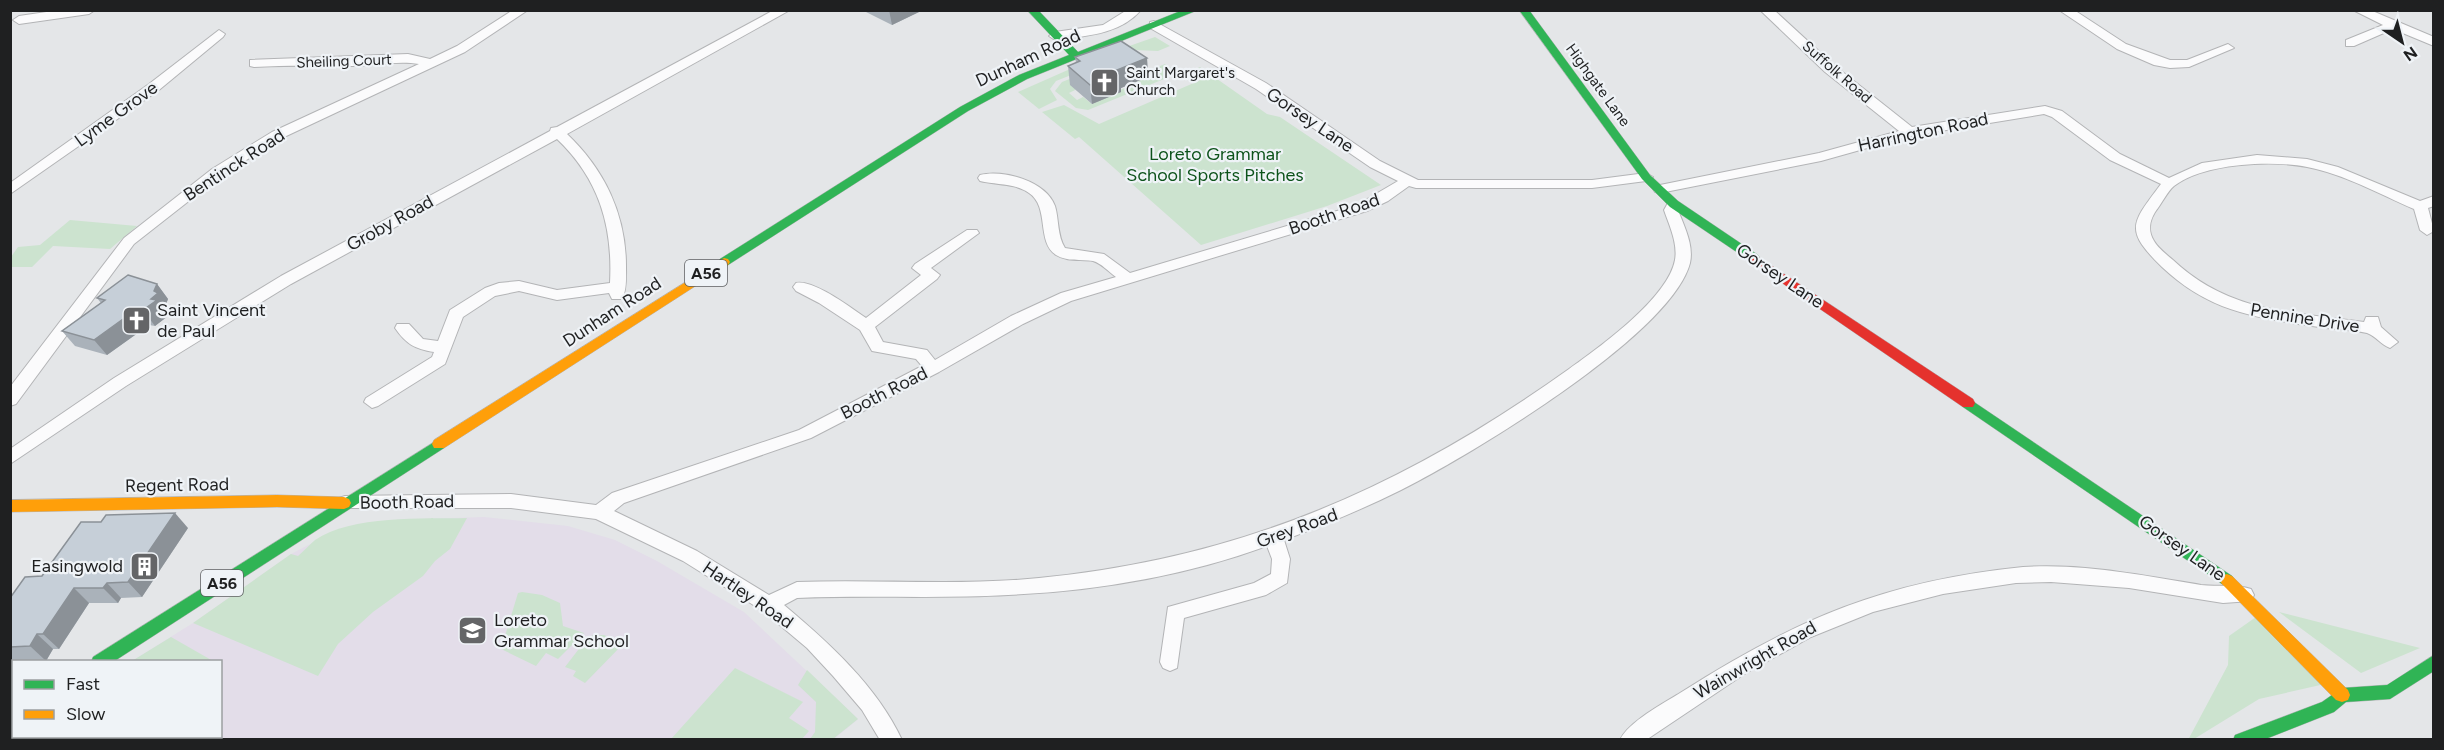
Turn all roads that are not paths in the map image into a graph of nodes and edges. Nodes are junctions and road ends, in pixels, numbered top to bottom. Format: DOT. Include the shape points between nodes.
graph roads {
  1 [pos="89,10"];
  2 [pos="522,10"];
  3 [pos="784,10"];
  4 [pos="1032,10"];
  5 [pos="1136,10"];
  6 [pos="1193,10"];
  7 [pos="1524,10"];
  8 [pos="1766,10"];
  9 [pos="2065,10"];
  10 [pos="2359,10"];
  11 [pos="21,15"];
  12 [pos="1154,25"];
  13 [pos="2392,25"];
  14 [pos="10,34"];
  15 [pos="219,34"];
  16 [pos="1055,36"];
  17 [pos="2433,42"];
  18 [pos="2350,43"];
  19 [pos="2228,48"];
  20 [pos="1075,55"];
  21 [pos="254,63"];
  22 [pos="434,63"];
  23 [pos="556,131"];
  24 [pos="1909,132"];
  25 [pos="1646,177"];
  26 [pos="985,178"];
  27 [pos="1407,181"];
  28 [pos="2169,183"];
  29 [pos="1660,189"];
  30 [pos="10,190"];
  31 [pos="2427,203"];
  32 [pos="1674,204"];
  33 [pos="2427,230"];
  34 [pos="972,233"];
  35 [pos="1126,277"];
  36 [pos="801,287"];
  37 [pos="866,326"];
  38 [pos="403,328"];
  39 [pos="2390,342"];
  40 [pos="444,348"];
  41 [pos="933,368"];
  42 [pos="10,400"];
  43 [pos="372,402"];
  44 [pos="10,458"];
  45 [pos="344,502"];
  46 [pos="10,506"];
  47 [pos="599,512"];
  48 [pos="1274,538"];
  49 [pos="2244,595"];
  50 [pos="770,605"];
  51 [pos="102,660"];
  52 [pos="1170,662"];
  53 [pos="2433,662"];
  54 [pos="2342,695"];
  55 [pos="892,740"];
  56 [pos="1630,740"];
  57 [pos="2241,740"];
  1 -- 11 [label="street"];
  2 -- 22 [label="street, Bentinck Road"];
  3 -- 23 [label="street, Groby Road"];
  4 -- 16 [label="main road"];
  5 -- 16 [label="street" via="1128,19 1107,29"];
  6 -- 12 [label="main road, Dunham Road / A56"];
  7 -- 25 [label="main road, Highgate Lane"];
  8 -- 24 [label="street, Suffolk Road" via="1830,69"];
  9 -- 19 [label="street" via="2097,32 2158,62 2185,64"];
  10 -- 13 [label="street"];
  11 -- 14 [label="street"];
  12 -- 20 [label="main road, Dunham Road / A56"];
  12 -- 27 [label="street, Gorsey Lane" via="1261,86 1375,164"];
  13 -- 17 [label="street"];
  13 -- 18 [label="street"];
  15 -- 30 [label="street, Lyme Grove" via="154,87"];
  16 -- 20 [label="main road"];
  20 -- 45 [label="main road, Dunham Road / A56" via="964,109"];
  21 -- 22 [label="street, Sheiling Court" via="398,58"];
  22 -- 42 [label="street, Bentinck Road" via="277,135 217,172 174,205 129,241"];
  23 -- 40 [label="street" via="574,147 605,196 615,226 617,291 557,295 519,286 498,289 458,312"];
  23 -- 44 [label="street, Groby Road" via="286,280 120,382"];
  24 -- 28 [label="street, Harrington Road" via="2050,110 2115,157"];
  24 -- 29 [label="street, Harrington Road" via="1821,157"];
  25 -- 27 [label="street, Gorsey Lane" via="1592,184 1434,185"];
  25 -- 29 [label="main road, Gorsey Lane"];
  26 -- 35 [label="street" via="1035,190 1047,204 1060,251 1099,257"];
  27 -- 35 [label="street, Booth Road" via="1362,207"];
  28 -- 31 [label="street" via="2229,161 2278,160 2333,170"];
  28 -- 39 [label="street, Pennine Drive" via="2145,215 2142,228 2147,244 2183,278 2211,296 2248,311 2373,325"];
  29 -- 32 [label="main road, Gorsey Lane"];
  31 -- 33 [label="street"];
  32 -- 48 [label="street, Grey Road" via="1671,210 1683,251 1677,279 1608,348 1528,410 1387,492"];
  32 -- 49 [label="main road, Gorsey Lane" via="2040,454 2151,525 2220,573"];
  34 -- 37 [label="street" via="920,268 932,275"];
  35 -- 41 [label="street, Booth Road" via="1066,297 1017,320"];
  36 -- 37 [label="street"];
  37 -- 41 [label="street" via="878,347 921,354"];
  38 -- 40 [label="street" via="418,344"];
  40 -- 43 [label="street" via="436,363"];
  41 -- 47 [label="street, Booth Road" via="805,434 618,498"];
  45 -- 46 [label="main road, Regent Road"];
  45 -- 47 [label="street, Booth Road" via="511,501"];
  45 -- 51 [label="main road, Dunham Road / A56"];
  47 -- 50 [label="street, Hartley Road" via="690,556"];
  48 -- 50 [label="street, Grey Road" via="1177,564 1038,586 948,591 797,590"];
  48 -- 52 [label="street" via="1281,560 1280,578 1259,589 1175,613"];
  49 -- 54 [label="main road, Gorsey Lane"];
  49 -- 56 [label="street, Wainwright Road" via="2035,574 1941,585 1892,596 1846,611 1787,638 1712,683"];
  50 -- 55 [label="street, Hartley Road" via="840,670 869,704"];
  53 -- 54 [label="main road" via="2390,692"];
  54 -- 57 [label="main road" via="2328,707"];
}
